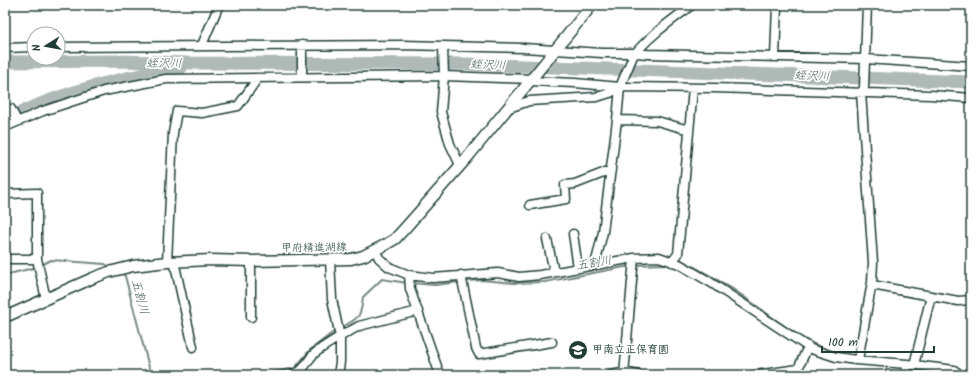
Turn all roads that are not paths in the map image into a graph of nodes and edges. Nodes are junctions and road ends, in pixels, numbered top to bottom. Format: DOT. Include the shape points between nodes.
graph roads {
  1 [pos="219,5"];
  2 [pos="592,5"];
  3 [pos="692,5"];
  4 [pos="777,5"];
  5 [pos="867,5"];
  6 [pos="202,46"];
  7 [pos="26,47"];
  8 [pos="66,47"];
  9 [pos="5,48"];
  10 [pos="302,48"];
  11 [pos="443,48"];
  12 [pos="555,51"];
  13 [pos="635,54"];
  14 [pos="775,58"];
  15 [pos="865,62"];
  16 [pos="971,66"];
  17 [pos="302,75"];
  18 [pos="444,75"];
  19 [pos="258,78"];
  20 [pos="532,79"];
  21 [pos="621,84"];
  22 [pos="693,88"];
  23 [pos="862,91"];
  24 [pos="971,98"];
  25 [pos="507,109"];
  26 [pos="8,110"];
  27 [pos="618,120"];
  28 [pos="17,121"];
  29 [pos="5,127"];
  30 [pos="689,130"];
  31 [pos="460,165"];
  32 [pos="611,170"];
  33 [pos="5,194"];
  34 [pos="530,205"];
  35 [pos="573,234"];
  36 [pos="547,239"];
  37 [pos="375,250"];
  38 [pos="634,258"];
  39 [pos="5,259"];
  40 [pos="37,260"];
  41 [pos="330,260"];
  42 [pos="171,261"];
  43 [pos="251,261"];
  44 [pos="672,262"];
  45 [pos="595,265"];
  46 [pos="578,268"];
  47 [pos="554,272"];
  48 [pos="409,275"];
  49 [pos="461,275"];
  50 [pos="872,285"];
  51 [pos="931,296"];
  52 [pos="46,299"];
  53 [pos="971,300"];
  54 [pos="418,311"];
  55 [pos="5,317"];
  56 [pos="251,317"];
  57 [pos="340,337"];
  58 [pos="552,342"];
  59 [pos="808,346"];
  60 [pos="193,347"];
  61 [pos="858,360"];
  62 [pos="910,364"];
  63 [pos="798,372"];
  64 [pos="624,373"];
  65 [pos="296,375"];
  66 [pos="338,375"];
  67 [pos="440,375"];
  68 [pos="611,375"];
  69 [pos="638,375"];
  70 [pos="756,375"];
  71 [pos="906,375"];
  72 [pos="962,375"];
  1 -- 6 [label="street"];
  2 -- 12 [label="main road, 甲府精進湖線"];
  3 -- 13 [label="street" via="650,38"];
  4 -- 14 [label="street"];
  5 -- 15 [label="street"];
  6 -- 8 [label="street"];
  6 -- 10 [label="street"];
  7 -- 9 [label="street"];
  10 -- 11 [label="street"];
  10 -- 17 [label="street"];
  11 -- 12 [label="street"];
  11 -- 18 [label="street"];
  12 -- 13 [label="street"];
  12 -- 20 [label="main road, 甲府精進湖線"];
  13 -- 14 [label="street"];
  13 -- 21 [label="street"];
  14 -- 15 [label="street"];
  15 -- 16 [label="street"];
  15 -- 23 [label="street"];
  17 -- 18 [label="street"];
  17 -- 19 [label="street"];
  18 -- 20 [label="street"];
  18 -- 31 [label="street" via="440,112"];
  19 -- 28 [label="street" via="166,79 145,82 74,100"];
  19 -- 42 [label="street" via="238,106 202,113 177,111 173,134"];
  20 -- 21 [label="street"];
  20 -- 25 [label="main road, 甲府精進湖線"];
  21 -- 22 [label="street"];
  21 -- 25 [label="street" via="610,94 597,97 529,101"];
  21 -- 27 [label="street"];
  22 -- 23 [label="street"];
  22 -- 30 [label="street"];
  23 -- 24 [label="street"];
  23 -- 50 [label="street" via="873,262"];
  25 -- 31 [label="main road, 甲府精進湖線"];
  26 -- 28 [label="street"];
  27 -- 30 [label="street" via="657,121"];
  27 -- 32 [label="street"];
  28 -- 29 [label="street"];
  30 -- 44 [label="street" via="678,254"];
  31 -- 37 [label="main road, 甲府精進湖線" via="395,239"];
  32 -- 34 [label="street" via="575,184 565,185 566,199"];
  32 -- 45 [label="street" via="603,232"];
  33 -- 40 [label="street" via="37,193"];
  35 -- 46 [label="street"];
  36 -- 47 [label="street"];
  37 -- 41 [label="main road, 甲府精進湖線" via="350,259"];
  37 -- 48 [label="street" via="388,267"];
  38 -- 44 [label="street" via="660,257"];
  38 -- 45 [label="street"];
  38 -- 64 [label="street"];
  39 -- 40 [label="street"];
  40 -- 52 [label="street"];
  41 -- 43 [label="main road, 甲府精進湖線"];
  41 -- 57 [label="street" via="332,299"];
  42 -- 43 [label="main road, 甲府精進湖線"];
  42 -- 52 [label="main road, 甲府精進湖線" via="109,272"];
  42 -- 60 [label="street"];
  43 -- 56 [label="street"];
  44 -- 59 [label="street" via="710,282"];
  45 -- 46 [label="street"];
  46 -- 47 [label="street"];
  47 -- 49 [label="street" via="519,277 498,273"];
  48 -- 49 [label="street" via="433,278"];
  48 -- 54 [label="street" via="410,289"];
  49 -- 58 [label="street" via="479,354"];
  50 -- 51 [label="street"];
  50 -- 61 [label="street"];
  51 -- 53 [label="street" via="958,301"];
  51 -- 62 [label="street"];
  52 -- 55 [label="main road, 甲府精進湖線"];
  54 -- 57 [label="street" via="359,326"];
  54 -- 67 [label="street"];
  57 -- 65 [label="street" via="313,355"];
  57 -- 66 [label="street"];
  59 -- 61 [label="street" via="836,357"];
  59 -- 63 [label="street"];
  61 -- 62 [label="street"];
  62 -- 71 [label="street"];
  62 -- 72 [label="street" via="954,370"];
  63 -- 70 [label="street"];
  64 -- 68 [label="street"];
  64 -- 69 [label="street"];
}
